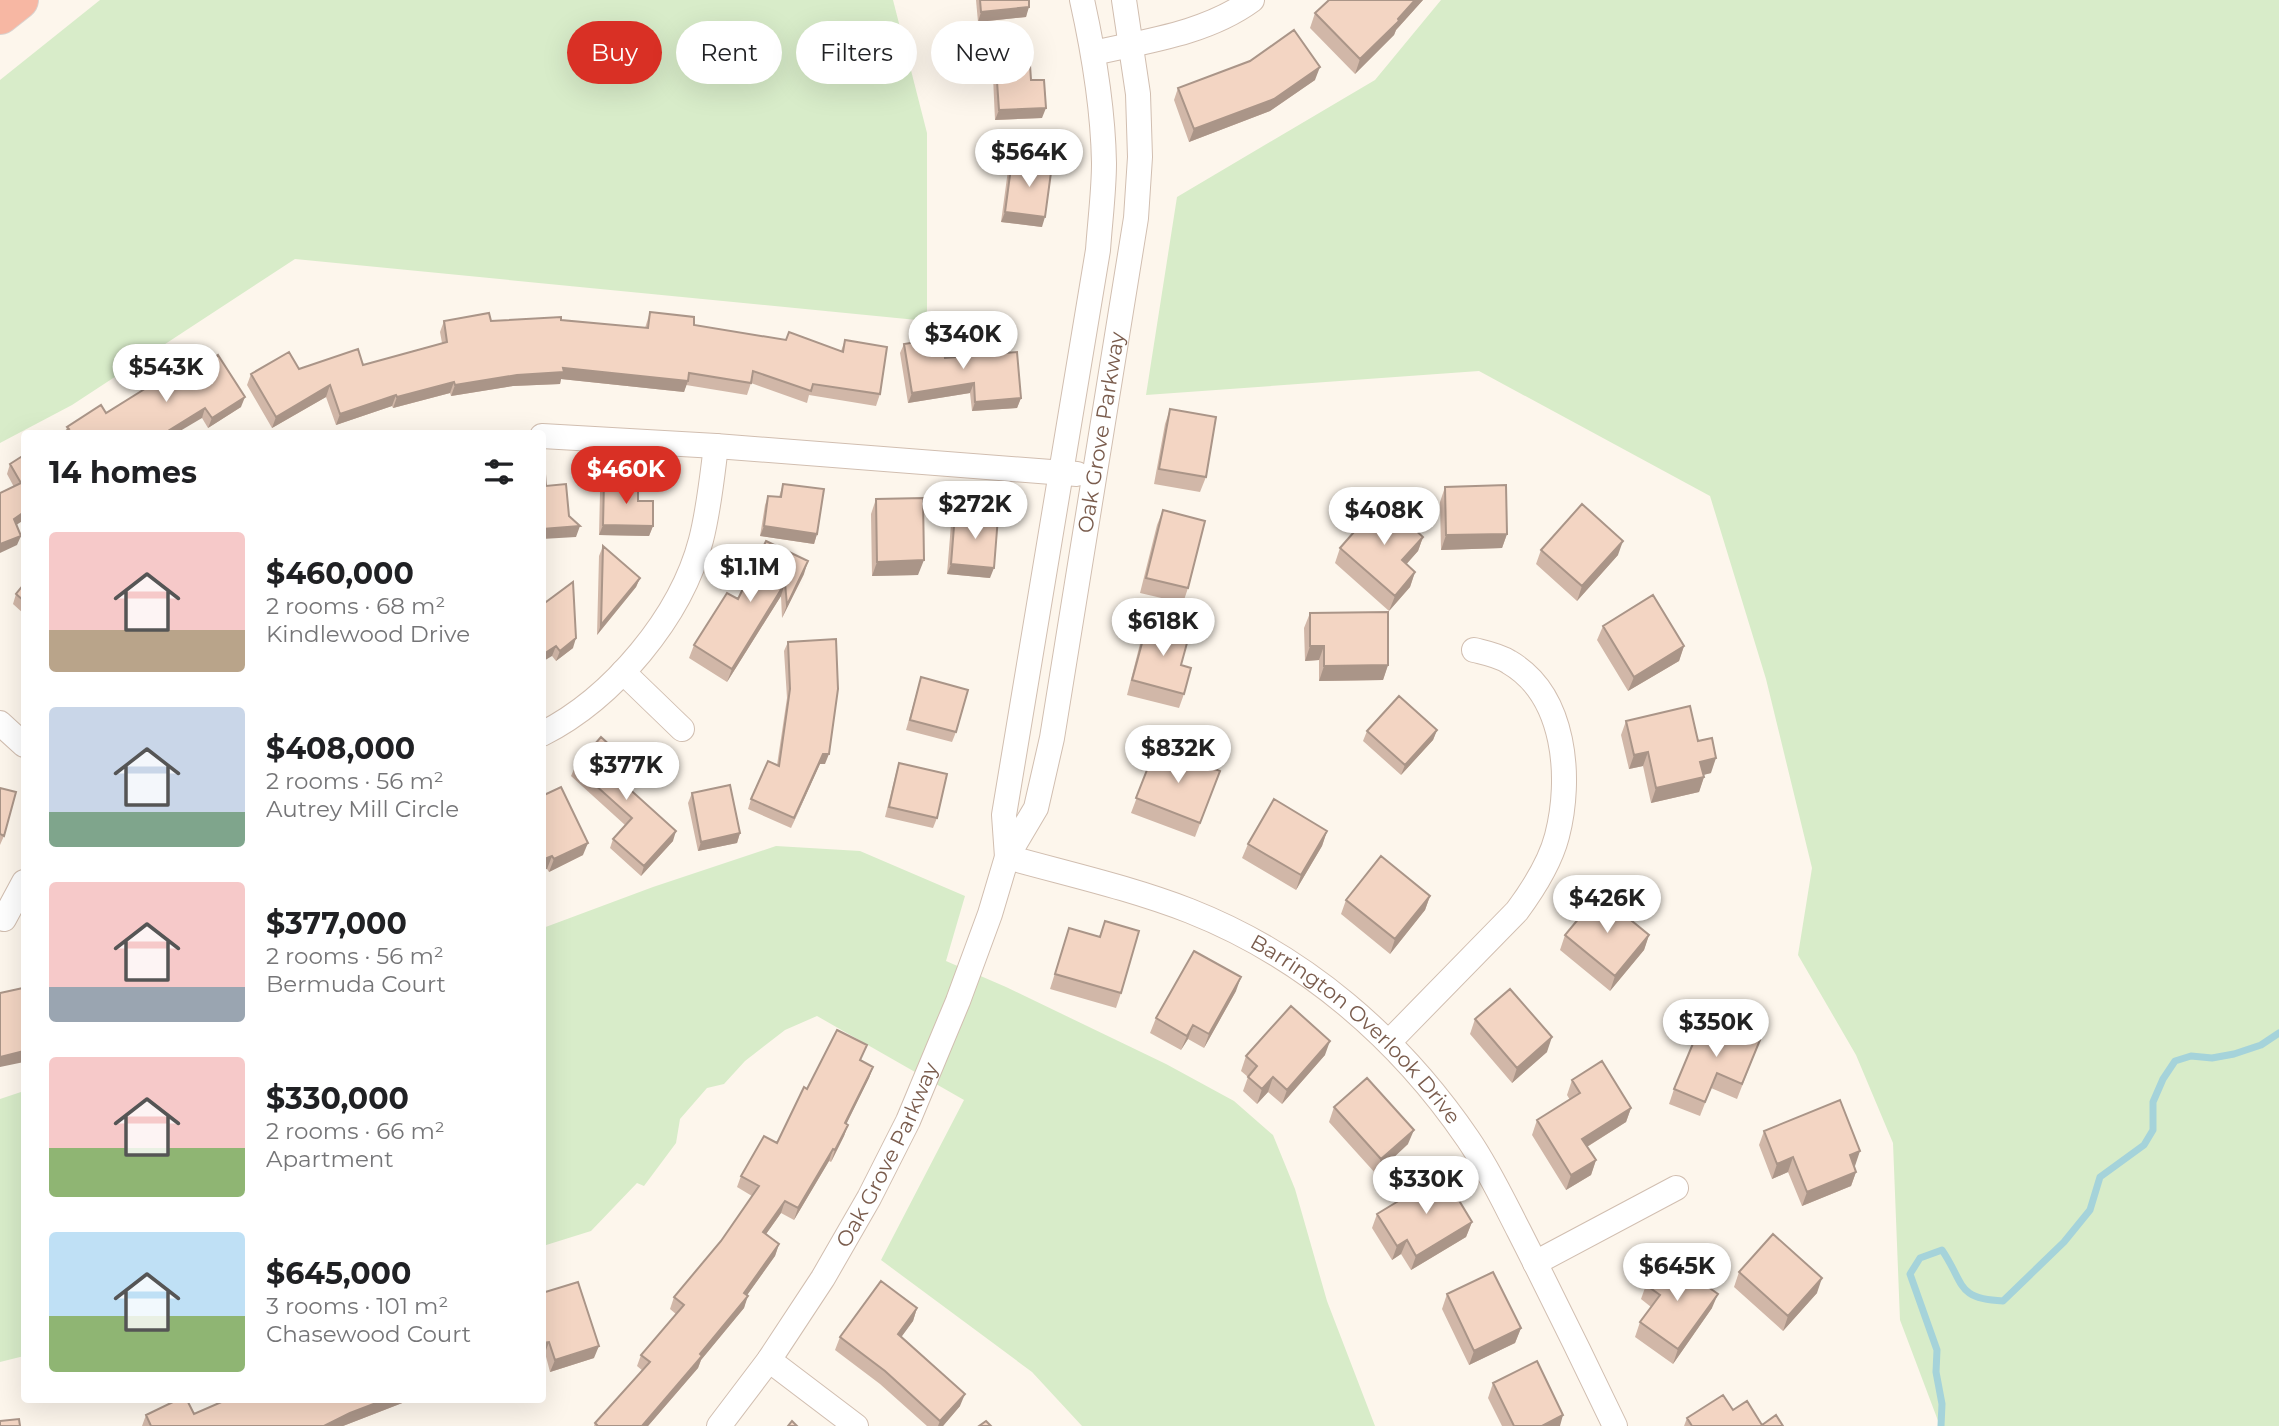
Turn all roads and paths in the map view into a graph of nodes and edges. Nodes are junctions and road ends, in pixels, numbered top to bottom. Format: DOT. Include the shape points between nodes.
graph roads {
  1 [pos="19,0"];
  2 [pos="1082,0"];
  3 [pos="1124,0"];
  4 [pos="1252,0"];
  5 [pos="0,15"];
  6 [pos="1132,45"];
  7 [pos="1093,53"];
  8 [pos="546,436"];
  9 [pos="716,446"];
  10 [pos="1063,472"];
  11 [pos="1095,476"];
  12 [pos="1474,650"];
  13 [pos="623,672"];
  14 [pos="0,723"];
  15 [pos="682,729"];
  16 [pos="546,732"];
  17 [pos="21,742"];
  18 [pos="1007,857"];
  19 [pos="21,888"];
  20 [pos="4,919"];
  21 [pos="1389,1042"];
  22 [pos="1676,1188"];
  23 [pos="1535,1262"];
  24 [pos="769,1360"];
  25 [pos="719,1426"];
  26 [pos="856,1426"];
  27 [pos="1615,1426"];
  1 -- 5 [label="highway"];
  2 -- 7 [label="street, Oak Grove Parkway"];
  3 -- 6 [label="street, Oak Grove Parkway"];
  4 -- 6 [label="street" via="1213,22"];
  6 -- 7 [label="street"];
  6 -- 11 [label="street, Oak Grove Parkway" via="1140,157 1136,218"];
  7 -- 10 [label="street, Oak Grove Parkway" via="1104,165 1098,250"];
  8 -- 9 [label="street"];
  9 -- 10 [label="street"];
  9 -- 13 [label="street" via="700,542 685,582 668,615"];
  10 -- 11 [label="street"];
  10 -- 18 [label="street, Oak Grove Parkway" via="1004,815"];
  11 -- 18 [label="street, Oak Grove Parkway" via="1052,738 1036,808"];
  12 -- 21 [label="street" via="1511,663 1536,685 1548,706 1564,767 1558,835 1535,886 1517,911"];
  13 -- 15 [label="street"];
  13 -- 16 [label="street" via="572,716"];
  14 -- 17 [label="street"];
  18 -- 21 [label="street, Barrington Overlook Drive" via="1146,895 1232,930 1324,985"];
  18 -- 24 [label="street, Oak Grove Parkway" via="958,1001 908,1121 823,1278"];
  19 -- 20 [label="street"];
  21 -- 23 [label="street, Barrington Overlook Drive" via="1435,1093 1469,1141"];
  22 -- 23 [label="street"];
  23 -- 27 [label="street, Barrington Overlook Drive"];
  24 -- 25 [label="street, Oak Grove Parkway"];
  24 -- 26 [label="street"];
}
